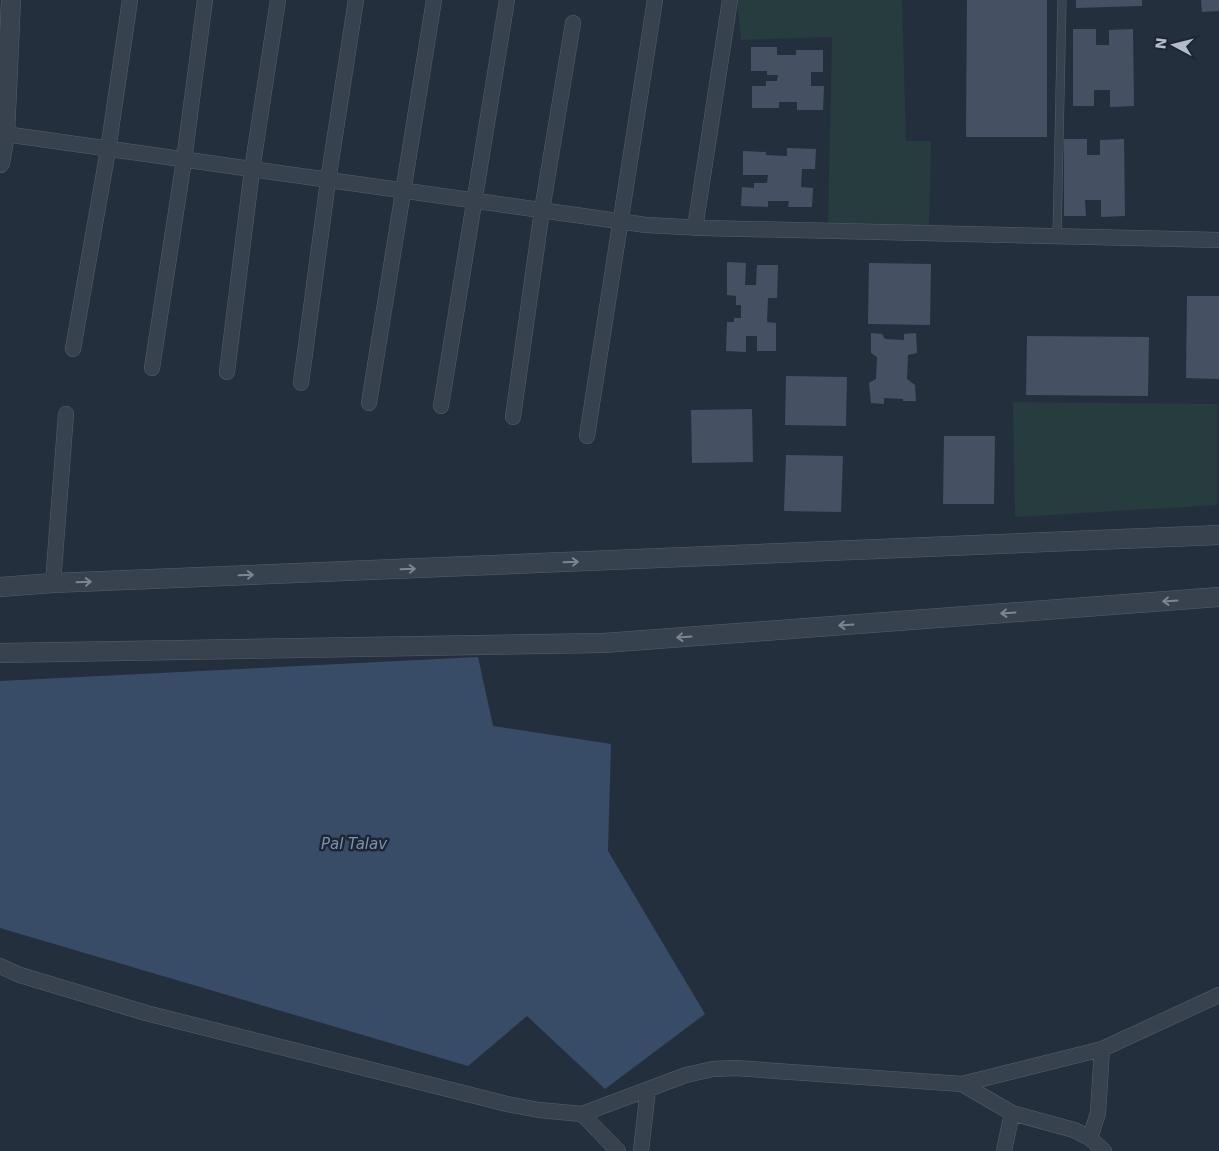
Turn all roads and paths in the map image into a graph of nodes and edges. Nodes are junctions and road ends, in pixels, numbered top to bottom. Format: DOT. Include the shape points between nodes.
graph roads {
  1 [pos="130,0"];
  2 [pos="205,0"];
  3 [pos="278,0"];
  4 [pos="356,0"];
  5 [pos="434,0"];
  6 [pos="506,0"];
  7 [pos="655,0"];
  8 [pos="730,0"];
  9 [pos="1062,0"];
  10 [pos="7,5"];
  11 [pos="573,23"];
  12 [pos="6,134"];
  13 [pos="108,150"];
  14 [pos="184,160"];
  15 [pos="0,163"];
  16 [pos="252,170"];
  17 [pos="328,181"];
  18 [pos="403,191"];
  19 [pos="475,201"];
  20 [pos="542,210"];
  21 [pos="621,222"];
  22 [pos="695,228"];
  23 [pos="1057,236"];
  24 [pos="1219,240"];
  25 [pos="73,349"];
  26 [pos="152,368"];
  27 [pos="227,372"];
  28 [pos="301,383"];
  29 [pos="370,403"];
  30 [pos="441,406"];
  31 [pos="66,414"];
  32 [pos="513,417"];
  33 [pos="587,436"];
  34 [pos="1219,535"];
  35 [pos="53,583"];
  36 [pos="0,588"];
  37 [pos="1219,597"];
  38 [pos="0,653"];
  39 [pos="0,966"];
  40 [pos="1219,995"];
  41 [pos="1102,1049"];
  42 [pos="962,1084"];
  43 [pos="648,1089"];
  44 [pos="1012,1113"];
  45 [pos="582,1114"];
  46 [pos="1090,1138"];
  47 [pos="618,1151"];
  48 [pos="642,1151"];
  49 [pos="1004,1151"];
  50 [pos="1104,1151"];
  1 -- 13 [label="street"];
  2 -- 14 [label="street"];
  3 -- 16 [label="street"];
  4 -- 17 [label="street"];
  5 -- 18 [label="street"];
  6 -- 19 [label="street"];
  7 -- 21 [label="street"];
  8 -- 22 [label="street"];
  9 -- 23 [label="lane"];
  10 -- 12 [label="street"];
  11 -- 20 [label="street"];
  12 -- 13 [label="street"];
  12 -- 15 [label="street"];
  13 -- 14 [label="street"];
  13 -- 25 [label="street"];
  14 -- 16 [label="street"];
  14 -- 26 [label="street"];
  16 -- 17 [label="street"];
  16 -- 27 [label="street"];
  17 -- 18 [label="street"];
  17 -- 28 [label="street"];
  18 -- 19 [label="street"];
  18 -- 29 [label="street"];
  19 -- 20 [label="street"];
  19 -- 30 [label="street"];
  20 -- 21 [label="street"];
  20 -- 32 [label="street"];
  21 -- 22 [label="street"];
  21 -- 33 [label="street"];
  22 -- 23 [label="street"];
  23 -- 24 [label="street"];
  31 -- 35 [label="street"];
  35 -- 34 [label="street, one-way"];
  35 -- 36 [label="street"];
  37 -- 38 [label="street, one-way" via="604,643"];
  39 -- 45 [label="street" via="146,1013 507,1104"];
  40 -- 41 [label="street"];
  41 -- 42 [label="street"];
  41 -- 46 [label="street" via="1098,1112"];
  42 -- 43 [label="street" via="735,1068 713,1069"];
  42 -- 44 [label="street"];
  43 -- 45 [label="street"];
  43 -- 48 [label="street"];
  44 -- 46 [label="street" via="1074,1130"];
  44 -- 49 [label="street"];
  45 -- 47 [label="street"];
  46 -- 50 [label="street"];
}
